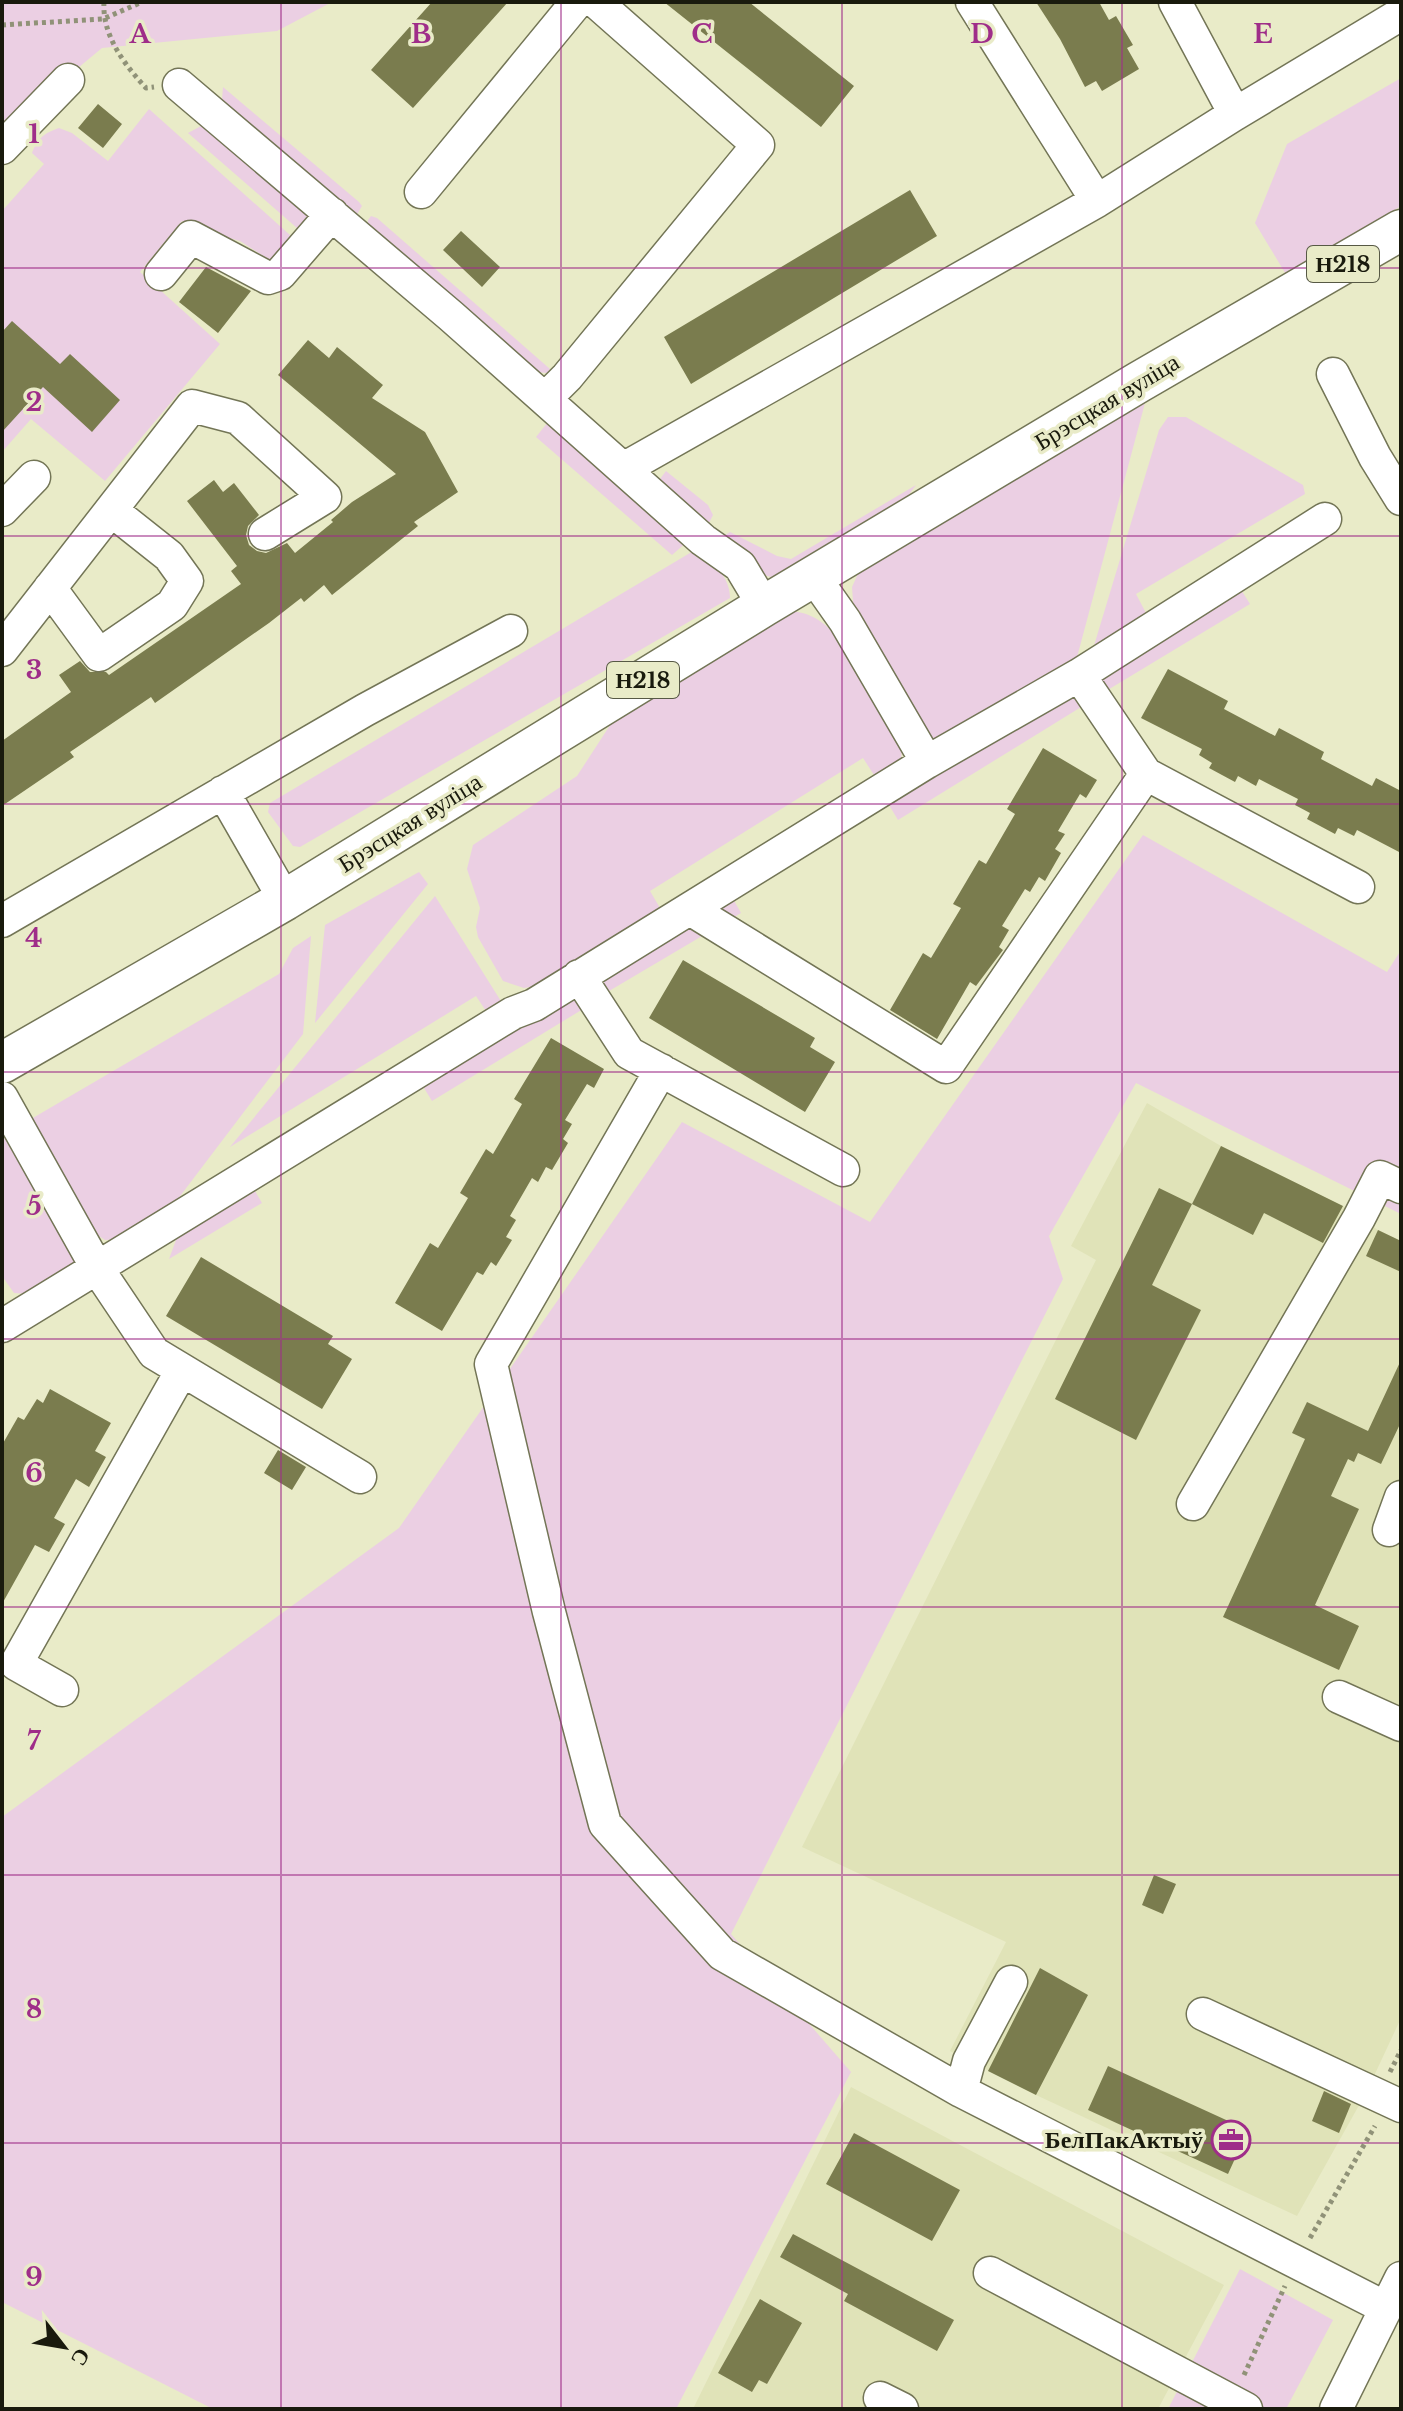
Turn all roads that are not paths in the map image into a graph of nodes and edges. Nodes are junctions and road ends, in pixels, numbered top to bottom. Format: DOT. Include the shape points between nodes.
graph roads {
  1 [pos="577,2"];
  2 [pos="596,2"];
  3 [pos="972,2"];
  4 [pos="1175,2"];
  5 [pos="1401,14"];
  6 [pos="68,80"];
  7 [pos="179,85"];
  8 [pos="1235,114"];
  9 [pos="2,148"];
  10 [pos="421,192"];
  11 [pos="1097,201"];
  12 [pos="332,214"];
  13 [pos="1401,230"];
  14 [pos="161,274"];
  15 [pos="1333,374"];
  16 [pos="545,399"];
  17 [pos="625,468"];
  18 [pos="34,477"];
  19 [pos="1401,499"];
  20 [pos="2,510"];
  21 [pos="111,510"];
  22 [pos="1325,519"];
  23 [pos="265,534"];
  24 [pos="814,577"];
  25 [pos="50,588"];
  26 [pos="764,606"];
  27 [pos="511,631"];
  28 [pos="2,650"];
  29 [pos="1079,675"];
  30 [pos="927,762"];
  31 [pos="1146,774"];
  32 [pos="223,792"];
  33 [pos="1358,887"];
  34 [pos="285,900"];
  35 [pos="690,909"];
  36 [pos="2,921"];
  37 [pos="579,976"];
  38 [pos="2,1063"];
  39 [pos="661,1070"];
  40 [pos="2,1098"];
  41 [pos="843,1170"];
  42 [pos="1401,1187"];
  43 [pos="97,1268"];
  44 [pos="2,1326"];
  45 [pos="182,1370"];
  46 [pos="360,1477"];
  47 [pos="1401,1497"];
  48 [pos="1193,1504"];
  49 [pos="1389,1530"];
  50 [pos="62,1690"];
  51 [pos="1339,1697"];
  52 [pos="1401,1725"];
  53 [pos="1011,1982"];
  54 [pos="1203,2014"];
  55 [pos="961,2091"];
  56 [pos="1395,2104"];
  57 [pos="990,2273"];
  58 [pos="1401,2278"];
  59 [pos="1386,2308"];
  60 [pos="1239,2405"];
  61 [pos="1336,2409"];
  1 -- 10 [label="street"];
  2 -- 16 [label="street" via="758,145"];
  3 -- 11 [label="street"];
  4 -- 8 [label="street"];
  5 -- 8 [label="street"];
  6 -- 9 [label="street"];
  7 -- 12 [label="street"];
  8 -- 11 [label="street"];
  11 -- 17 [label="street"];
  12 -- 14 [label="street" via="280,274 268,278 191,237"];
  12 -- 16 [label="street"];
  13 -- 24 [label="main road, Брэсцкая вуліца / Н218"];
  15 -- 19 [label="street"];
  16 -- 17 [label="street"];
  17 -- 26 [label="street" via="703,540 740,566"];
  18 -- 20 [label="street"];
  21 -- 23 [label="street" via="192,406 238,418 325,497"];
  21 -- 25 [label="street"];
  21 -- 25 [label="street" via="169,556 187,581 172,605 99,655"];
  22 -- 29 [label="street"];
  24 -- 26 [label="main road, Брэсцкая вуліца / Н218"];
  24 -- 30 [label="street"];
  25 -- 28 [label="street"];
  26 -- 34 [label="main road, Брэсцкая вуліца / Н218"];
  27 -- 32 [label="street"];
  29 -- 30 [label="street"];
  29 -- 31 [label="street"];
  30 -- 35 [label="street"];
  31 -- 33 [label="street"];
  31 -- 35 [label="street" via="946,1067"];
  32 -- 34 [label="street"];
  32 -- 36 [label="street"];
  34 -- 38 [label="main road, Брэсцкая вуліца / Н218"];
  35 -- 37 [label="street"];
  37 -- 39 [label="street" via="629,1053"];
  37 -- 43 [label="street"];
  39 -- 41 [label="street"];
  39 -- 55 [label="street" via="491,1364 605,1824 722,1954"];
  40 -- 43 [label="street"];
  42 -- 48 [label="street" via="1380,1177"];
  43 -- 44 [label="street"];
  43 -- 45 [label="street" via="154,1353"];
  45 -- 46 [label="street"];
  45 -- 50 [label="street" via="16,1664"];
  47 -- 49 [label="street"];
  51 -- 52 [label="street"];
  53 -- 55 [label="street" via="969,2061"];
  54 -- 56 [label="street"];
  55 -- 59 [label="street"];
  57 -- 60 [label="street"];
  58 -- 59 [label="street"];
  59 -- 61 [label="street"];
}
